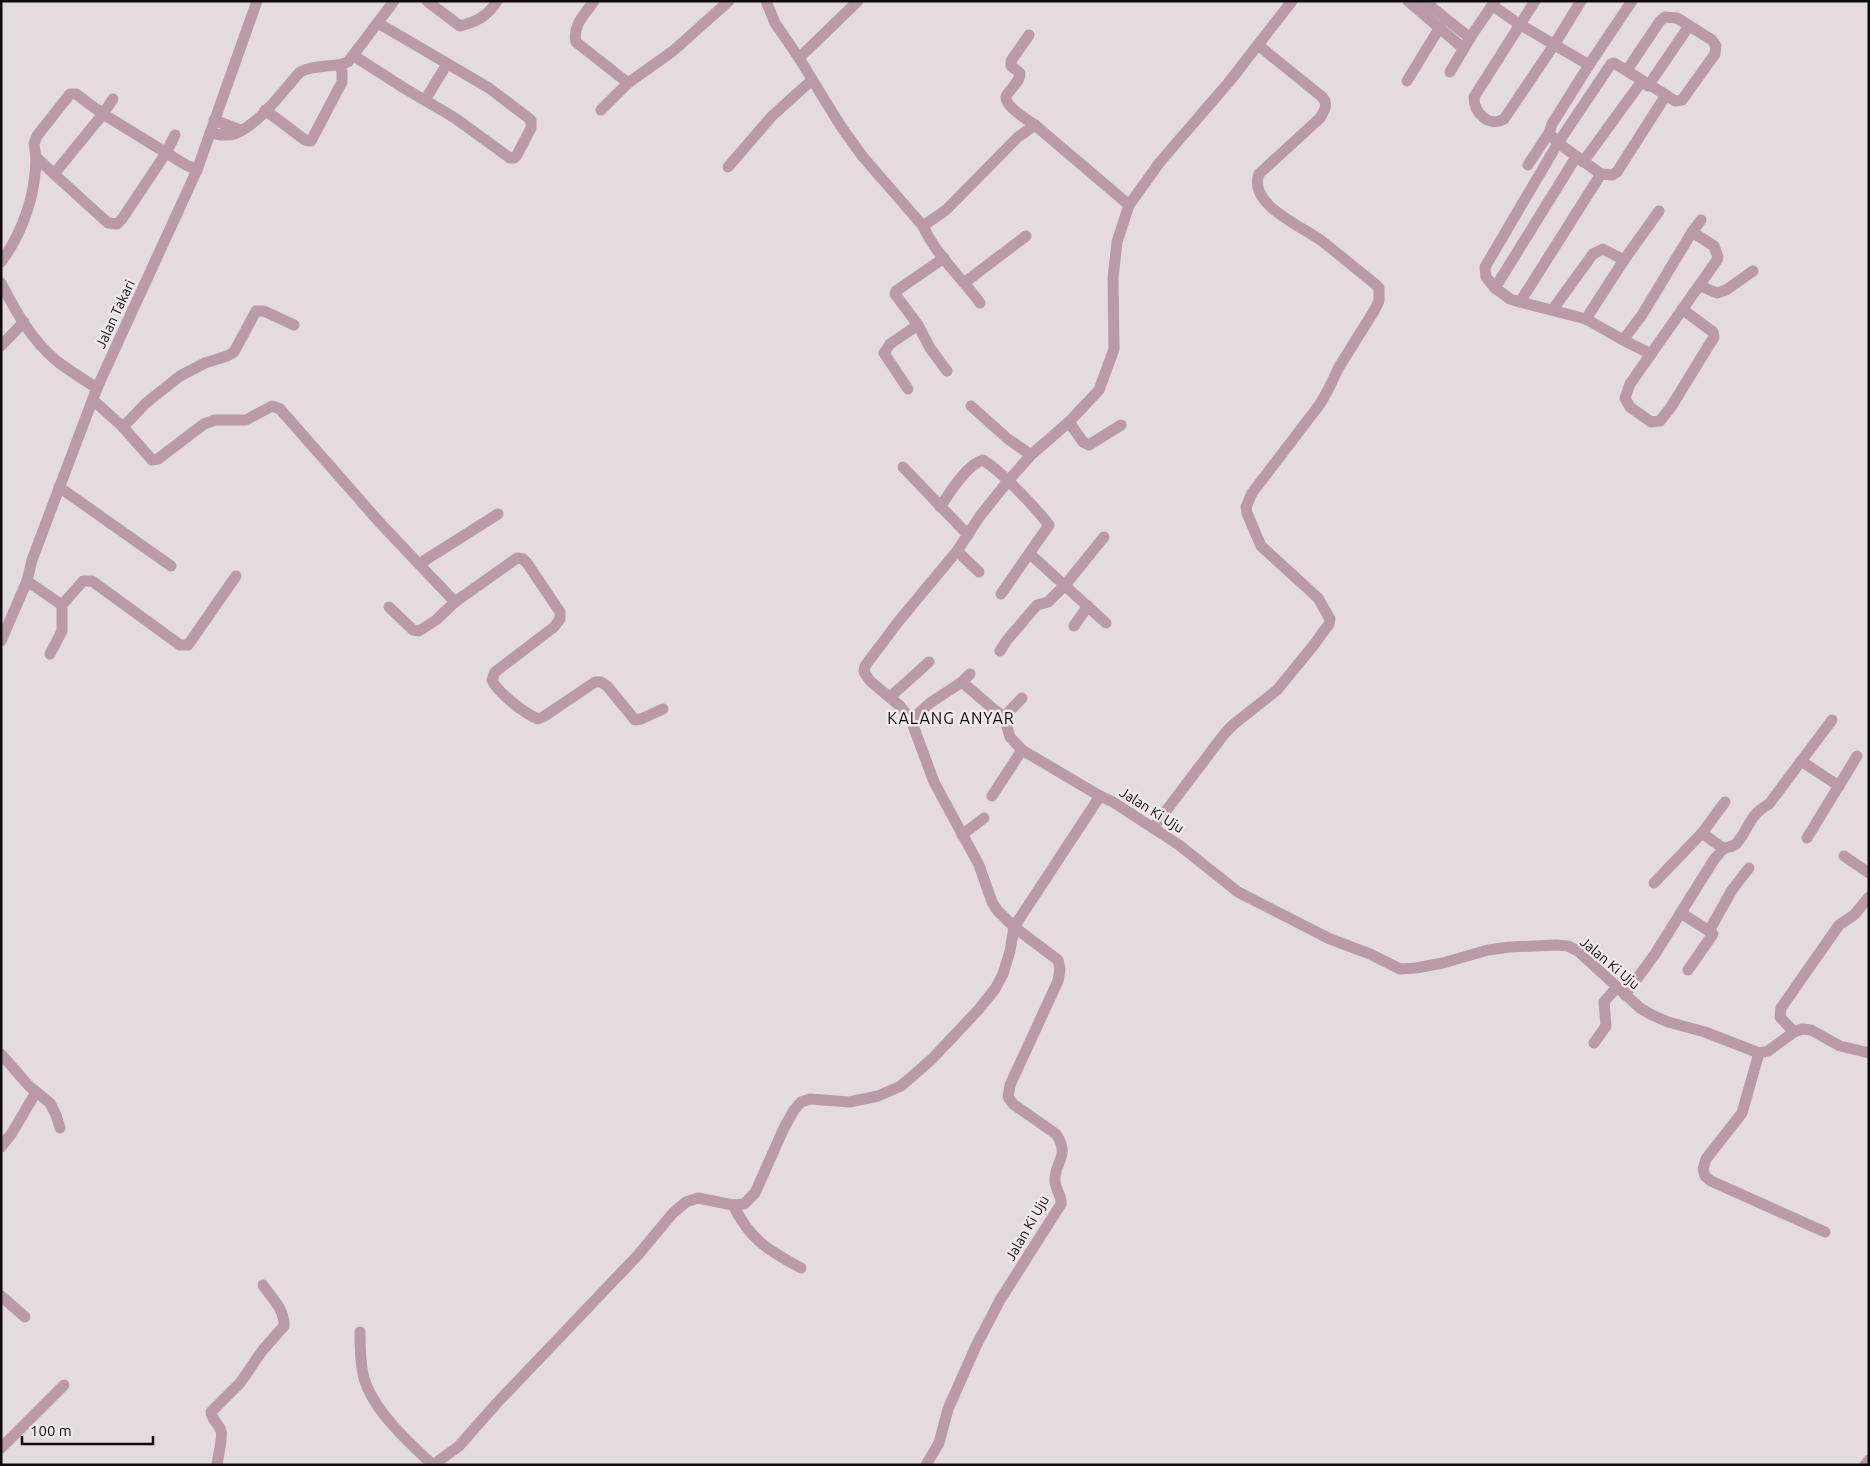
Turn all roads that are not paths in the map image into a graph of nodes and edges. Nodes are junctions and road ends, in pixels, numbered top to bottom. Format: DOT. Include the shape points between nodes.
graph roads {
  1 [pos="257,1"];
  2 [pos="394,1"];
  3 [pos="427,1"];
  4 [pos="497,1"];
  5 [pos="594,1"];
  6 [pos="729,1"];
  7 [pos="858,1"];
  8 [pos="1292,1"];
  9 [pos="1408,1"];
  10 [pos="1424,1"];
  11 [pos="1535,1"];
  12 [pos="1581,1"];
  13 [pos="1632,1"];
  14 [pos="770,4"];
  15 [pos="1494,4"];
  16 [pos="378,22"];
  17 [pos="1519,24"];
  18 [pos="1689,26"];
  19 [pos="1440,27"];
  20 [pos="1029,35"];
  21 [pos="1467,43"];
  22 [pos="1258,44"];
  23 [pos="1554,45"];
  24 [pos="354,56"];
  25 [pos="799,58"];
  26 [pos="447,64"];
  27 [pos="340,65"];
  28 [pos="1589,65"];
  29 [pos="1627,70"];
  30 [pos="1450,72"];
  31 [pos="812,80"];
  32 [pos="1406,81"];
  33 [pos="628,83"];
  34 [pos="1645,83"];
  35 [pos="1666,95"];
  36 [pos="113,99"];
  37 [pos="425,100"];
  38 [pos="265,110"];
  39 [pos="601,110"];
  40 [pos="103,114"];
  41 [pos="214,120"];
  42 [pos="1034,125"];
  43 [pos="240,130"];
  44 [pos="210,133"];
  45 [pos="1549,133"];
  46 [pos="175,135"];
  47 [pos="1558,143"];
  48 [pos="166,153"];
  49 [pos="36,157"];
  50 [pos="1580,159"];
  51 [pos="1528,165"];
  52 [pos="728,167"];
  53 [pos="196,170"];
  54 [pos="54,174"];
  55 [pos="1601,174"];
  56 [pos="1129,205"];
  57 [pos="1659,211"];
  58 [pos="1701,220"];
  59 [pos="923,226"];
  60 [pos="1692,232"];
  61 [pos="1026,236"];
  62 [pos="944,258"];
  63 [pos="1624,260"];
  64 [pos="1,262"];
  65 [pos="1753,271"];
  66 [pos="964,283"];
  67 [pos="2,285"];
  68 [pos="1700,286"];
  69 [pos="1495,288"];
  70 [pos="1520,302"];
  71 [pos="980,303"];
  72 [pos="1682,309"];
  73 [pos="1553,310"];
  74 [pos="1586,319"];
  75 [pos="24,322"];
  76 [pos="294,325"];
  77 [pos="918,325"];
  78 [pos="1623,340"];
  79 [pos="1,346"];
  80 [pos="1651,354"];
  81 [pos="947,371"];
  82 [pos="97,388"];
  83 [pos="908,389"];
  84 [pos="93,400"];
  85 [pos="971,406"];
  86 [pos="1069,422"];
  87 [pos="1121,425"];
  88 [pos="123,427"];
  89 [pos="1032,455"];
  90 [pos="903,467"];
  91 [pos="1008,481"];
  92 [pos="59,487"];
  93 [pos="940,507"];
  94 [pos="498,514"];
  95 [pos="968,535"];
  96 [pos="1104,537"];
  97 [pos="958,551"];
  98 [pos="1030,554"];
  99 [pos="419,564"];
  100 [pos="171,566"];
  101 [pos="978,572"];
  102 [pos="236,576"];
  103 [pos="27,581"];
  104 [pos="1065,585"];
  105 [pos="1001,594"];
  106 [pos="455,602"];
  107 [pos="62,605"];
  108 [pos="389,606"];
  109 [pos="1088,606"];
  110 [pos="1106,623"];
  111 [pos="1074,626"];
  112 [pos="1,640"];
  113 [pos="1000,651"];
  114 [pos="50,654"];
  115 [pos="929,662"];
  116 [pos="890,697"];
  117 [pos="1022,698"];
  118 [pos="663,709"];
  119 [pos="1004,716"];
  120 [pos="911,720"];
  121 [pos="1832,720"];
  122 [pos="1022,750"];
  123 [pos="1857,756"];
  124 [pos="1801,761"];
  125 [pos="1839,786"];
  126 [pos="992,796"];
  127 [pos="1100,796"];
  128 [pos="1726,802"];
  129 [pos="984,818"];
  130 [pos="1154,828"];
  131 [pos="1702,833"];
  132 [pos="962,835"];
  133 [pos="1807,838"];
  134 [pos="1724,849"];
  135 [pos="1844,856"];
  136 [pos="1749,868"];
  137 [pos="1869,873"];
  138 [pos="1654,883"];
  139 [pos="1869,897"];
  140 [pos="1681,913"];
  141 [pos="1014,927"];
  142 [pos="1709,931"];
  143 [pos="1688,970"];
  144 [pos="1621,991"];
  145 [pos="1794,1032"];
  146 [pos="1594,1043"];
  147 [pos="1869,1052"];
  148 [pos="1759,1053"];
  149 [pos="1,1054"];
  150 [pos="36,1092"];
  151 [pos="60,1128"];
  152 [pos="1,1148"];
  153 [pos="733,1205"];
  154 [pos="1825,1232"];
  155 [pos="801,1268"];
  156 [pos="263,1285"];
  157 [pos="1,1296"];
  158 [pos="25,1317"];
  159 [pos="360,1332"];
  160 [pos="64,1385"];
  161 [pos="1,1448"];
  162 [pos="1869,1460"];
  163 [pos="217,1465"];
  164 [pos="433,1465"];
  165 [pos="926,1465"];
  166 [pos="1865,1465"];
  1 -- 41 [label="street, Jalan Takari"];
  2 -- 16 [label="street"];
  3 -- 4 [label="street" via="460,26 484,18"];
  5 -- 33 [label="street" via="578,24 574,35 576,42"];
  6 -- 33 [label="street" via="673,51"];
  7 -- 25 [label="street"];
  8 -- 22 [label="street"];
  9 -- 19 [label="street"];
  10 -- 21 [label="street"];
  11 -- 17 [label="street"];
  12 -- 23 [label="street"];
  13 -- 28 [label="street"];
  14 -- 25 [label="street" via="775,23"];
  15 -- 17 [label="street"];
  15 -- 21 [label="street"];
  16 -- 24 [label="street"];
  16 -- 26 [label="street"];
  17 -- 23 [label="street"];
  17 -- 23 [label="street" via="1474,97 1478,109 1491,123 1504,119"];
  18 -- 29 [label="street" via="1677,18 1665,17"];
  18 -- 34 [label="street"];
  18 -- 35 [label="street" via="1712,40 1716,46 1715,54 1682,100 1675,101"];
  19 -- 21 [label="street"];
  19 -- 32 [label="street"];
  20 -- 42 [label="street" via="1011,61 1020,78 1006,100"];
  21 -- 30 [label="street"];
  22 -- 56 [label="street" via="1160,162"];
  22 -- 130 [label="street" via="1321,96 1326,102 1326,110 1259,174 1257,189 1275,211 1321,240 1374,283 1379,288 1379,301 1328,390 1252,493 1246,507 1261,546 1318,598 1330,619 1329,624 1277,690 1226,733"];
  23 -- 28 [label="street"];
  24 -- 27 [label="street"];
  24 -- 37 [label="street"];
  25 -- 31 [label="street"];
  26 -- 37 [label="street"];
  26 -- 37 [label="street" via="489,88 531,120 532,128 517,155 510,158"];
  27 -- 38 [label="street" via="308,68 300,72"];
  27 -- 38 [label="street" via="342,82 311,141 305,140"];
  28 -- 45 [label="street"];
  29 -- 34 [label="street"];
  29 -- 47 [label="street" via="1611,64"];
  31 -- 52 [label="street" via="777,111"];
  31 -- 59 [label="street" via="863,157"];
  33 -- 39 [label="street"];
  34 -- 35 [label="street"];
  34 -- 50 [label="street"];
  35 -- 55 [label="street" via="1617,172"];
  36 -- 40 [label="street"];
  38 -- 43 [label="street"];
  40 -- 48 [label="street"];
  40 -- 49 [label="street" via="76,94 70,94 37,136 34,144"];
  40 -- 54 [label="street"];
  41 -- 43 [label="street"];
  41 -- 44 [label="street, Jalan Takari"];
  42 -- 56 [label="street"];
  42 -- 59 [label="street" via="946,210"];
  43 -- 44 [label="street" via="227,136"];
  44 -- 53 [label="street, Jalan Takari"];
  45 -- 47 [label="street"];
  45 -- 51 [label="street"];
  46 -- 48 [label="street"];
  47 -- 50 [label="street"];
  47 -- 69 [label="street" via="1485,267 1486,277"];
  48 -- 53 [label="street"];
  48 -- 54 [label="street" via="117,224 108,223"];
  49 -- 54 [label="street"];
  49 -- 64 [label="street" via="36,172 23,224"];
  50 -- 55 [label="street"];
  50 -- 69 [label="street"];
  53 -- 82 [label="street, Jalan Takari"];
  55 -- 70 [label="street"];
  56 -- 86 [label="street" via="1117,242 1113,278 1114,349 1099,390"];
  57 -- 63 [label="street"];
  58 -- 60 [label="street"];
  59 -- 62 [label="street"];
  60 -- 68 [label="street" via="1714,246 1718,257"];
  60 -- 78 [label="street" via="1642,315"];
  61 -- 66 [label="street"];
  62 -- 66 [label="street"];
  62 -- 77 [label="street" via="895,292"];
  63 -- 73 [label="street" via="1603,249 1598,250"];
  63 -- 74 [label="street"];
  65 -- 68 [label="street" via="1717,293"];
  66 -- 71 [label="street"];
  67 -- 75 [label="street"];
  68 -- 72 [label="street"];
  69 -- 70 [label="street"];
  70 -- 73 [label="street"];
  72 -- 80 [label="street"];
  72 -- 80 [label="street" via="1713,332 1714,337 1660,421 1651,422 1630,407 1625,398 1630,384"];
  73 -- 74 [label="street"];
  74 -- 78 [label="street"];
  75 -- 79 [label="street"];
  75 -- 82 [label="street" via="58,362"];
  76 -- 88 [label="street" via="264,311 256,311 234,352 180,376 146,403"];
  77 -- 81 [label="street"];
  77 -- 83 [label="street" via="890,344 884,354"];
  78 -- 80 [label="street"];
  82 -- 84 [label="street, Jalan Takari"];
  84 -- 88 [label="street"];
  84 -- 92 [label="street, Jalan Takari"];
  85 -- 89 [label="street" via="1008,439"];
  86 -- 87 [label="street" via="1083,442 1089,445"];
  86 -- 89 [label="street"];
  88 -- 99 [label="street" via="152,460 158,459 204,424 215,420 246,420 272,406 280,409"];
  89 -- 91 [label="street"];
  90 -- 93 [label="street"];
  91 -- 93 [label="street" via="980,460 958,481"];
  91 -- 95 [label="street"];
  91 -- 98 [label="street" via="1049,525"];
  92 -- 100 [label="street"];
  92 -- 103 [label="street, Jalan Takari"];
  93 -- 95 [label="street"];
  94 -- 99 [label="street"];
  95 -- 97 [label="street"];
  96 -- 104 [label="street"];
  97 -- 101 [label="street"];
  97 -- 116 [label="street" via="865,666 864,672 870,681"];
  98 -- 104 [label="street"];
  98 -- 105 [label="street"];
  99 -- 106 [label="street"];
  102 -- 107 [label="street" via="185,646 92,581 83,580"];
  103 -- 107 [label="street"];
  103 -- 112 [label="street, Jalan Takari"];
  104 -- 109 [label="street"];
  104 -- 113 [label="street" via="1048,602 1037,605"];
  106 -- 108 [label="street" via="418,631"];
  106 -- 118 [label="street" via="517,558 523,559 560,612 560,619 495,672 492,680 496,687 538,719 595,682 607,686 635,720"];
  107 -- 114 [label="street" via="62,631"];
  109 -- 110 [label="street"];
  109 -- 111 [label="street"];
  115 -- 116 [label="street"];
  116 -- 120 [label="street"];
  117 -- 119 [label="street"];
  119 -- 120 [label="street" via="991,708 966,678"];
  119 -- 122 [label="street" via="1010,737"];
  120 -- 132 [label="street" via="934,782"];
  121 -- 124 [label="street"];
  122 -- 126 [label="street"];
  122 -- 127 [label="street"];
  123 -- 125 [label="street"];
  124 -- 125 [label="street"];
  124 -- 134 [label="street" via="1769,804 1749,821 1736,844"];
  125 -- 133 [label="street"];
  127 -- 130 [label="street, Jalan Ki Uju"];
  127 -- 141 [label="street, Jalan Ki Uju"];
  128 -- 131 [label="street"];
  129 -- 132 [label="street"];
  130 -- 144 [label="street, Jalan Ki Uju" via="1238,892 1330,939 1400,969 1443,963 1488,950 1568,946 1578,951"];
  131 -- 134 [label="street"];
  131 -- 138 [label="street"];
  132 -- 141 [label="street" via="979,865 992,902"];
  134 -- 140 [label="street"];
  135 -- 137 [label="street"];
  136 -- 142 [label="street" via="1732,890"];
  139 -- 145 [label="street" via="1854,915 1838,925 1781,1008 1780,1017"];
  140 -- 142 [label="street"];
  140 -- 144 [label="street" via="1655,954"];
  141 -- 153 [label="street" via="1003,974 995,989 932,1059 901,1086 878,1096 849,1102 810,1099 801,1102 784,1128 755,1193 744,1204"];
  141 -- 165 [label="street, Jalan Ki Uju" via="1058,960 1060,969 1058,980 1010,1085 1008,1097 1061,1141 1063,1153 1055,1184 1062,1198 976,1346 948,1409 939,1443"];
  142 -- 143 [label="street" via="1713,934"];
  144 -- 146 [label="street" via="1604,1002 1606,1026"];
  144 -- 148 [label="street, Jalan Ki Uju" via="1652,1015"];
  145 -- 147 [label="street" via="1802,1028 1811,1030 1840,1046"];
  145 -- 148 [label="street" via="1768,1051"];
  148 -- 154 [label="street" via="1742,1113 1706,1159 1705,1176 1711,1182"];
  149 -- 150 [label="street"];
  150 -- 151 [label="street" via="50,1103"];
  150 -- 152 [label="street"];
  153 -- 155 [label="street" via="739,1218 766,1249"];
  153 -- 164 [label="street" via="698,1198 686,1202 673,1213 638,1255 459,1446"];
  156 -- 163 [label="street" via="278,1306 284,1326 240,1383 211,1412 222,1435"];
  157 -- 158 [label="street"];
  159 -- 164 [label="street" via="362,1367 370,1391 392,1425"];
  160 -- 161 [label="street"];
  162 -- 166 [label="street"];
}
